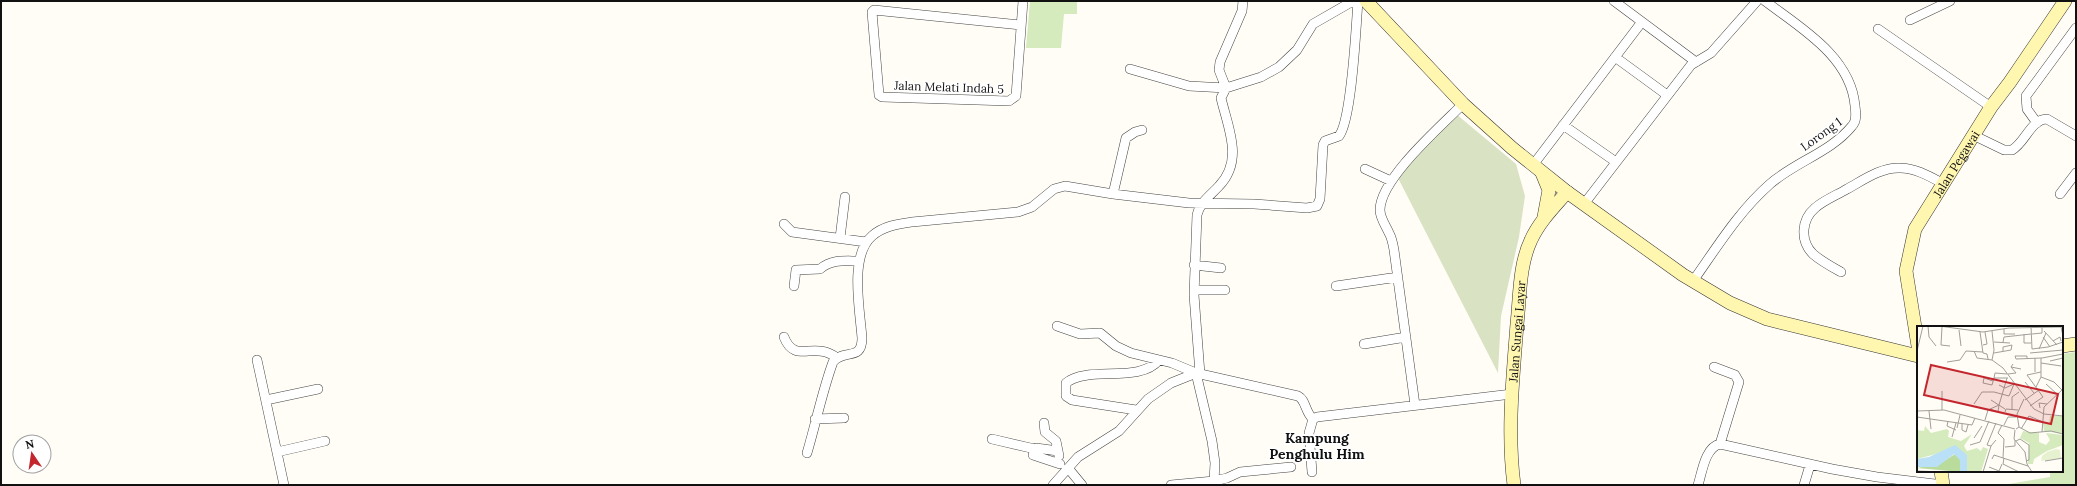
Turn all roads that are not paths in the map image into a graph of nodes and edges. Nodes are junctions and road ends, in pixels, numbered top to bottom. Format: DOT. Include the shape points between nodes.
graph roads {
  1 [pos="1023,1"];
  2 [pos="1243,1"];
  3 [pos="1353,1"];
  4 [pos="1358,1"];
  5 [pos="1366,1"];
  6 [pos="1614,1"];
  7 [pos="1757,1"];
  8 [pos="1765,1"];
  9 [pos="1950,1"];
  10 [pos="2062,2"];
  11 [pos="1910,20"];
  12 [pos="1641,23"];
  13 [pos="1021,25"];
  14 [pos="2076,28"];
  15 [pos="1878,29"];
  16 [pos="1615,57"];
  17 [pos="1696,62"];
  18 [pos="1130,69"];
  19 [pos="1226,88"];
  20 [pos="1667,95"];
  21 [pos="1463,104"];
  22 [pos="1991,107"];
  23 [pos="2036,123"];
  24 [pos="1563,125"];
  25 [pos="1142,130"];
  26 [pos="1974,135"];
  27 [pos="2076,136"];
  28 [pos="1616,162"];
  29 [pos="1364,169"];
  30 [pos="1538,169"];
  31 [pos="2076,173"];
  32 [pos="1391,181"];
  33 [pos="1942,182"];
  34 [pos="1567,192"];
  35 [pos="1113,194"];
  36 [pos="2060,194"];
  37 [pos="845,197"];
  38 [pos="1201,204"];
  39 [pos="1584,204"];
  40 [pos="1542,221"];
  41 [pos="784,224"];
  42 [pos="840,238"];
  43 [pos="866,242"];
  44 [pos="858,261"];
  45 [pos="1194,265"];
  46 [pos="1221,268"];
  47 [pos="1841,272"];
  48 [pos="1398,276"];
  49 [pos="1693,281"];
  50 [pos="794,286"];
  51 [pos="1336,286"];
  52 [pos="1194,290"];
  53 [pos="1226,290"];
  54 [pos="1057,326"];
  55 [pos="784,337"];
  56 [pos="1406,337"];
  57 [pos="1917,340"];
  58 [pos="1364,344"];
  59 [pos="2076,344"];
  60 [pos="2063,346"];
  61 [pos="1917,356"];
  62 [pos="836,358"];
  63 [pos="257,360"];
  64 [pos="1159,360"];
  65 [pos="1714,367"];
  66 [pos="1198,373"];
  67 [pos="318,389"];
  68 [pos="1512,394"];
  69 [pos="266,400"];
  70 [pos="1415,405"];
  71 [pos="1136,410"];
  72 [pos="815,418"];
  73 [pos="844,418"];
  74 [pos="1313,419"];
  75 [pos="1044,423"];
  76 [pos="992,439"];
  77 [pos="325,441"];
  78 [pos="1720,444"];
  79 [pos="1035,448"];
  80 [pos="277,452"];
  81 [pos="1058,452"];
  82 [pos="807,453"];
  83 [pos="1810,465"];
  84 [pos="1064,466"];
  85 [pos="1291,467"];
  86 [pos="1312,472"];
  87 [pos="1941,472"];
  88 [pos="1214,481"];
  89 [pos="284,485"];
  90 [pos="1053,485"];
  91 [pos="1082,485"];
  92 [pos="1171,485"];
  93 [pos="1514,485"];
  94 [pos="1698,485"];
  95 [pos="1804,485"];
  96 [pos="1943,485"];
  1 -- 13 [label="street"];
  2 -- 19 [label="street" via="1240,16 1220,62 1219,70"];
  3 -- 19 [label="street" via="1313,24 1297,50 1279,67 1261,77"];
  4 -- 38 [label="street" via="1353,70 1344,125 1339,136 1325,141 1323,145 1320,199 1317,206 1307,208"];
  5 -- 21 [label="street"];
  6 -- 12 [label="street"];
  7 -- 17 [label="street" via="1711,53"];
  8 -- 49 [label="street, Lorong 1" via="1819,43 1838,63 1853,91 1856,119 1836,141 1777,178 1749,205"];
  9 -- 11 [label="street"];
  10 -- 22 [label="street, Jalan Pegawai"];
  12 -- 16 [label="street"];
  12 -- 17 [label="street"];
  13 -- 13 [label="street, Jalan Melati Indah 5" via="1014,99 1009,101 882,97 877,91 872,12 874,10"];
  14 -- 23 [label="street" via="2026,96 2027,109"];
  15 -- 22 [label="street"];
  16 -- 20 [label="street"];
  16 -- 24 [label="street"];
  17 -- 20 [label="street"];
  18 -- 19 [label="street" via="1189,86"];
  19 -- 38 [label="street" via="1222,98 1232,144 1231,170 1226,179"];
  20 -- 28 [label="street"];
  21 -- 30 [label="street"];
  21 -- 32 [label="street" via="1420,147"];
  22 -- 26 [label="street, Jalan Pegawai"];
  23 -- 26 [label="street" via="2012,150 2004,150"];
  23 -- 27 [label="street" via="2046,119"];
  24 -- 28 [label="street"];
  24 -- 30 [label="street"];
  25 -- 35 [label="street" via="1126,138"];
  26 -- 33 [label="street, Jalan Pegawai"];
  28 -- 39 [label="street"];
  29 -- 32 [label="street"];
  30 -- 34 [label="street"];
  30 -- 40 [label="street" via="1549,190"];
  31 -- 36 [label="street"];
  32 -- 48 [label="street" via="1382,198 1380,212 1391,239"];
  33 -- 47 [label="street" via="1916,170 1899,167 1868,177 1815,208 1808,215 1803,227 1807,244 1813,254"];
  33 -- 57 [label="street, Jalan Pegawai" via="1915,229 1908,254 1907,280"];
  34 -- 39 [label="street"];
  34 -- 40 [label="street, Jalan Sungai Layar"];
  35 -- 38 [label="street"];
  35 -- 43 [label="street" via="1071,186 1059,187 1047,193 1032,207 1018,212 898,224 880,231"];
  37 -- 42 [label="street"];
  38 -- 45 [label="street" via="1197,215"];
  39 -- 49 [label="street"];
  40 -- 68 [label="street, Jalan Sungai Layar" via="1525,256"];
  41 -- 42 [label="street" via="792,232"];
  42 -- 43 [label="street"];
  43 -- 44 [label="street"];
  44 -- 50 [label="street" via="837,260 820,269 796,270"];
  44 -- 62 [label="street" via="862,344 857,352"];
  45 -- 46 [label="street"];
  45 -- 52 [label="street"];
  48 -- 51 [label="street"];
  48 -- 56 [label="street"];
  49 -- 61 [label="street" via="1730,303 1767,319"];
  52 -- 53 [label="street"];
  52 -- 66 [label="street"];
  54 -- 64 [label="street" via="1080,334 1100,333 1126,351"];
  55 -- 62 [label="street" via="792,350 822,350"];
  56 -- 58 [label="street"];
  56 -- 70 [label="street"];
  59 -- 60 [label="street"];
  62 -- 72 [label="street"];
  63 -- 69 [label="street"];
  64 -- 66 [label="street"];
  64 -- 71 [label="street" via="1134,372 1085,375 1072,378 1066,383 1066,396 1072,400"];
  65 -- 78 [label="street" via="1735,375 1739,382"];
  66 -- 71 [label="street" via="1167,385"];
  66 -- 74 [label="street" via="1298,396 1306,412"];
  66 -- 88 [label="street" via="1212,441"];
  67 -- 69 [label="street"];
  68 -- 70 [label="street"];
  68 -- 93 [label="street, Jalan Sungai Layar"];
  69 -- 80 [label="street"];
  70 -- 74 [label="street"];
  71 -- 84 [label="street" via="1119,431"];
  72 -- 73 [label="street"];
  72 -- 82 [label="street" via="813,437"];
  74 -- 86 [label="street" via="1310,433"];
  75 -- 81 [label="street" via="1045,432 1056,441"];
  76 -- 79 [label="street"];
  77 -- 80 [label="street"];
  78 -- 83 [label="street"];
  78 -- 94 [label="street" via="1709,452"];
  79 -- 81 [label="street"];
  79 -- 84 [label="street" via="1034,456"];
  80 -- 89 [label="street"];
  81 -- 84 [label="street"];
  83 -- 95 [label="street"];
  83 -- 96 [label="street"];
  84 -- 90 [label="street"];
  84 -- 91 [label="street"];
  85 -- 88 [label="street" via="1240,472"];
  87 -- 96 [label="street"];
  88 -- 92 [label="street"];
}
